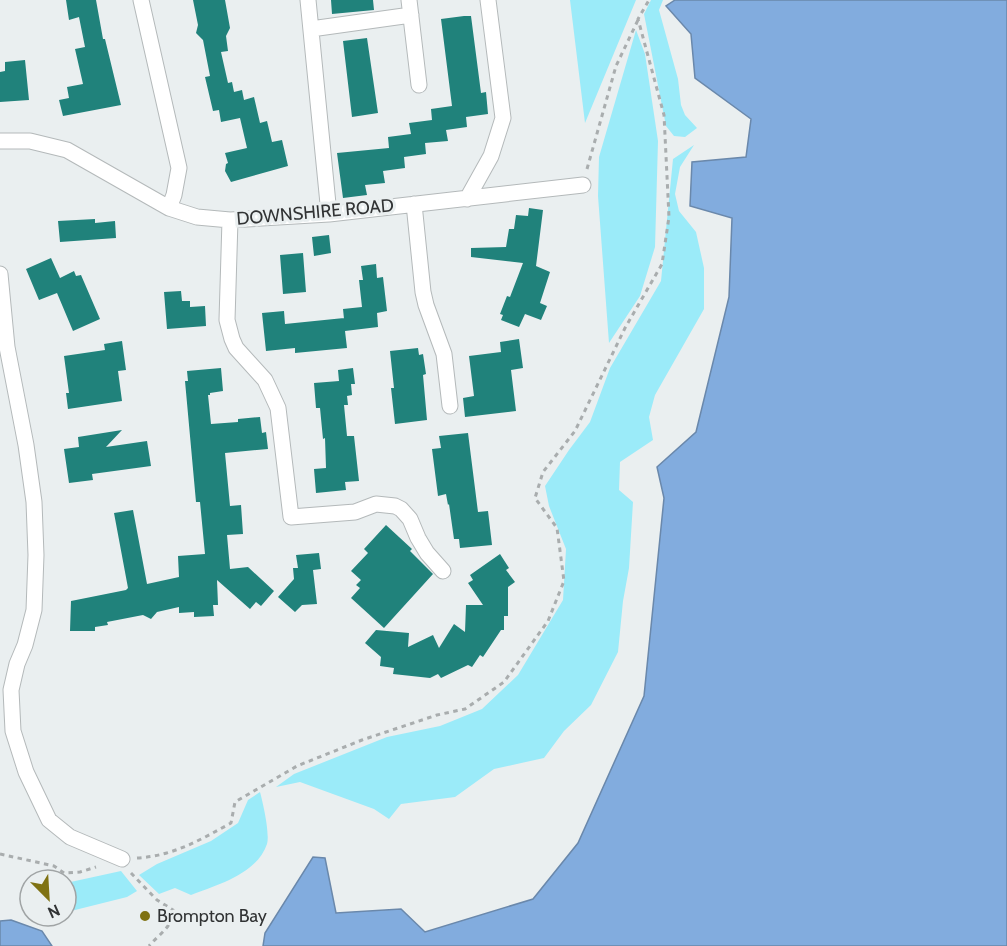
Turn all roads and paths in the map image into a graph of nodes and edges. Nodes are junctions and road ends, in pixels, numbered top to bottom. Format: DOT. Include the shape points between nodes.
graph roads {
  1 [pos="141,0"];
  2 [pos="308,0"];
  3 [pos="488,0"];
  4 [pos="649,0"];
  5 [pos="410,8"];
  6 [pos="638,19"];
  7 [pos="311,29"];
  8 [pos="419,85"];
  9 [pos="0,141"];
  10 [pos="583,185"];
  11 [pos="467,199"];
  12 [pos="414,204"];
  13 [pos="169,208"];
  14 [pos="329,213"];
  15 [pos="230,220"];
  16 [pos="0,274"];
  17 [pos="450,406"];
  18 [pos="443,572"];
  19 [pos="0,854"];
  20 [pos="122,859"];
  21 [pos="149,946"];
  1 -- 13 [label="street" via="178,168"];
  2 -- 7 [label="street"];
  3 -- 11 [label="street" via="503,118 491,156"];
  4 -- 6 [label="path"];
  5 -- 7 [label="street"];
  5 -- 8 [label="street"];
  6 -- 10 [label="path" via="616,66"];
  6 -- 20 [label="path" via="664,115 669,217 662,264 625,328 575,431 543,472 535,498 556,528 564,581 548,621 504,682 465,709 362,740 297,766 234,802 231,823 157,857"];
  7 -- 14 [label="street"];
  9 -- 13 [label="street, DOWNSHIRE ROAD" via="30,141 67,150"];
  10 -- 11 [label="street, DOWNSHIRE ROAD"];
  11 -- 12 [label="street, DOWNSHIRE ROAD"];
  12 -- 14 [label="street, DOWNSHIRE ROAD"];
  12 -- 17 [label="street" via="423,292 444,354"];
  13 -- 15 [label="street, DOWNSHIRE ROAD" via="197,217"];
  14 -- 15 [label="street, DOWNSHIRE ROAD"];
  15 -- 18 [label="street" via="227,320 236,348 265,380 278,408 291,517 355,512 376,504 395,506 410,519 423,546"];
  16 -- 20 [label="street" via="7,347 34,502 36,555 34,610 11,690 14,731 26,772 49,820 70,837"];
  19 -- 20 [label="path" via="54,866 64,873"];
  20 -- 21 [label="path" via="132,875 173,910 170,925"];
}
